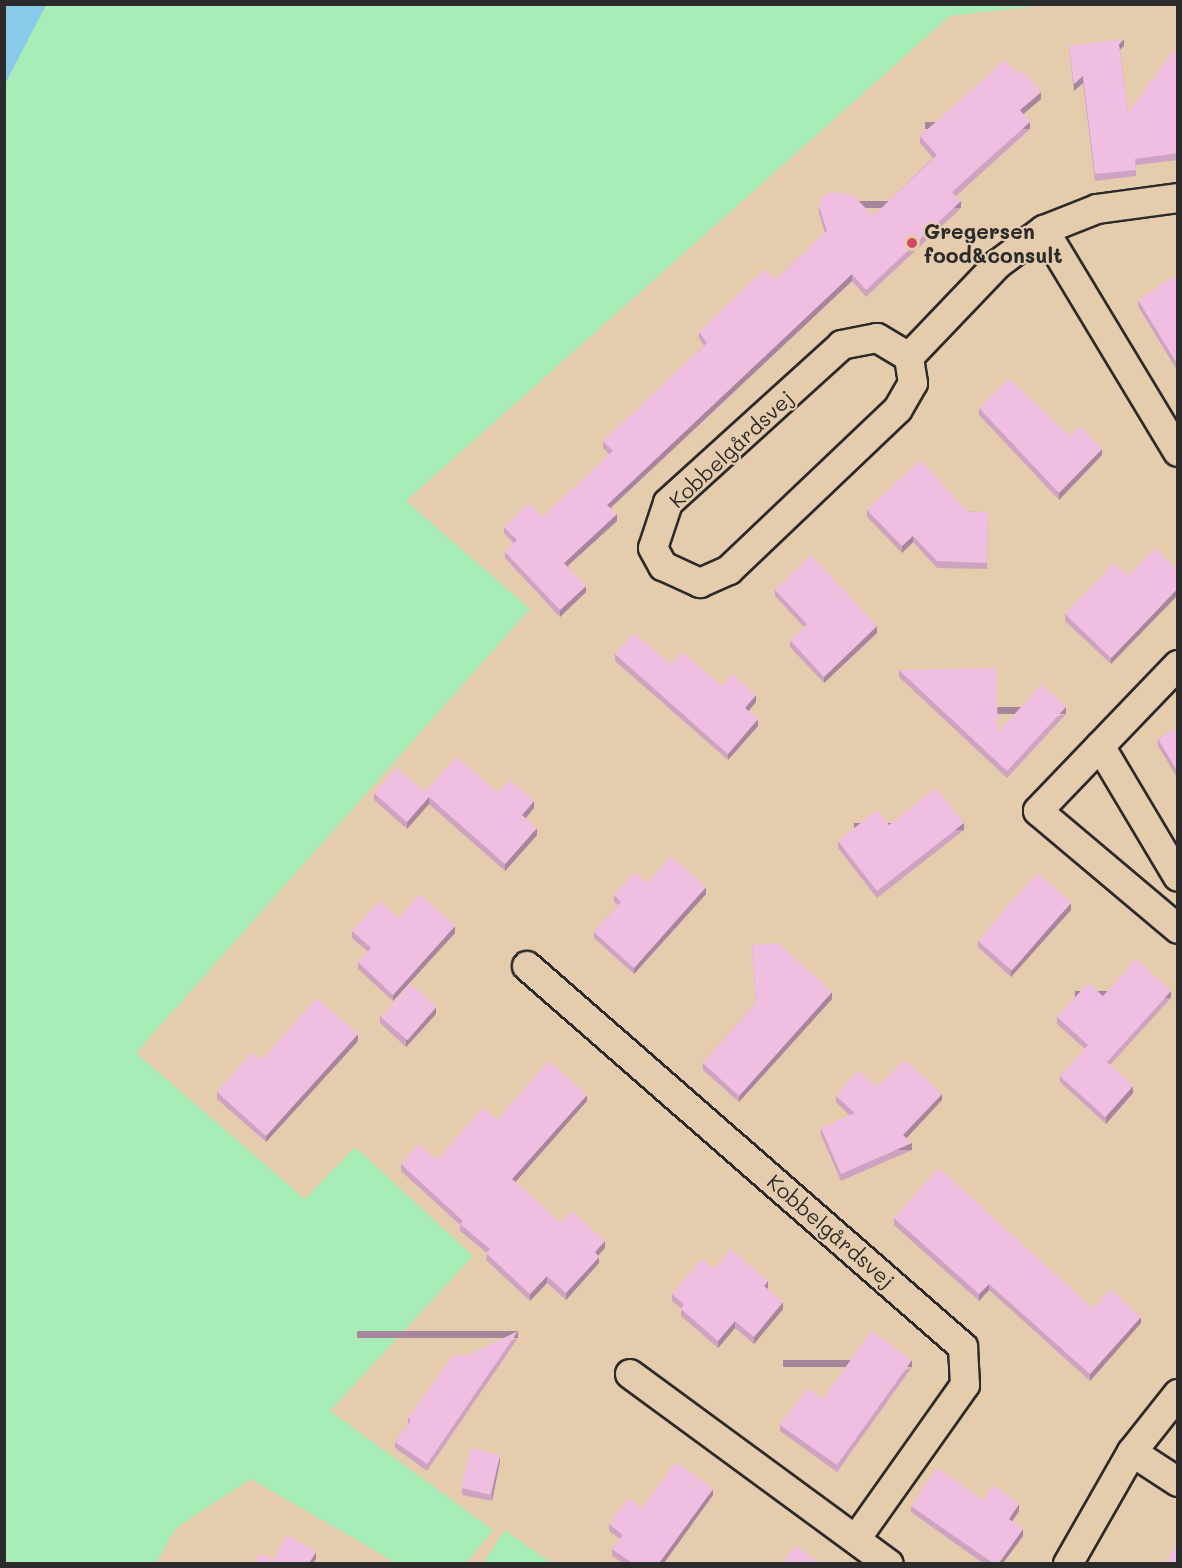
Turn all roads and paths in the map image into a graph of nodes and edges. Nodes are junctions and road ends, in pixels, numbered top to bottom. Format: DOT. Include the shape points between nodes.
graph roads {
  1 [pos="1178,198"];
  2 [pos="1044,230"];
  3 [pos="909,357"];
  4 [pos="1178,452"];
  5 [pos="1178,665"];
  6 [pos="1100,746"];
  7 [pos="1178,877"];
  8 [pos="1178,930"];
  9 [pos="527,966"];
  10 [pos="630,1374"];
  11 [pos="1178,1394"];
  12 [pos="1132,1452"];
  13 [pos="1178,1482"];
  14 [pos="856,1539"];
  15 [pos="889,1563"];
  16 [pos="1068,1563"];
  1 -- 2 [label="street" via="1097,209"];
  2 -- 3 [label="street" via="998,264"];
  2 -- 4 [label="street"];
  3 -- 3 [label="street, Kobbelgårdsvej" via="913,383 897,409 729,570 700,583 663,566 653,548 668,503 842,345 877,338"];
  5 -- 6 [label="street"];
  6 -- 7 [label="street"];
  6 -- 8 [label="street" via="1038,811"];
  9 -- 14 [label="street, Kobbelgårdsvej" via="963,1347 964,1385"];
  10 -- 14 [label="street"];
  11 -- 12 [label="street"];
  12 -- 13 [label="street"];
  12 -- 16 [label="street"];
  14 -- 15 [label="street"];
}
